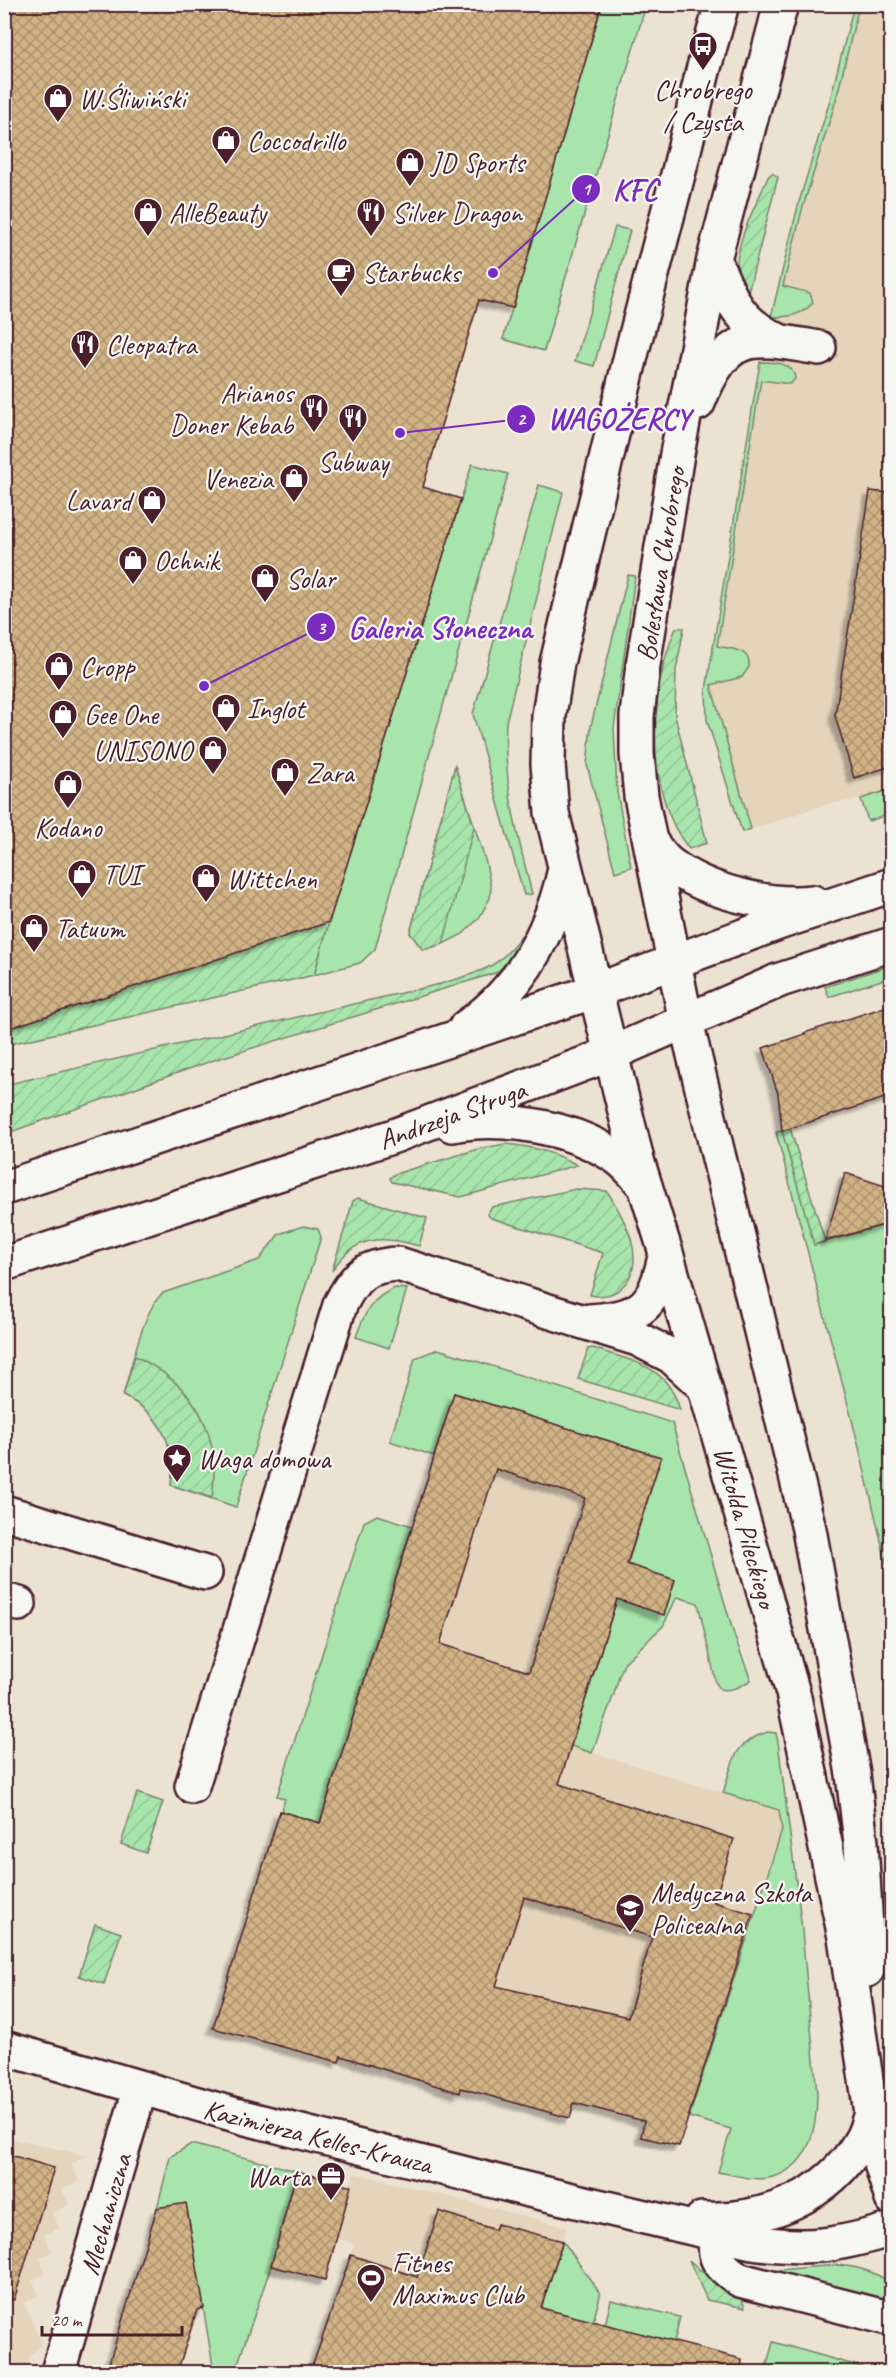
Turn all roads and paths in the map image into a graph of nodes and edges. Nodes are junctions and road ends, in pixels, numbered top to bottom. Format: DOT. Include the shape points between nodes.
graph roads {
  1 [pos="723,4"];
  2 [pos="781,4"];
  3 [pos="714,259"];
  4 [pos="779,341"];
  5 [pos="819,348"];
  6 [pos="677,454"];
  7 [pos="650,841"];
  8 [pos="565,869"];
  9 [pos="891,885"];
  10 [pos="845,900"];
  11 [pos="891,944"];
  12 [pos="674,961"];
  13 [pos="595,991"];
  14 [pos="686,1022"];
  15 [pos="447,1040"];
  16 [pos="610,1054"];
  17 [pos="394,1136"];
  18 [pos="645,1187"];
  19 [pos="4,1188"];
  20 [pos="666,1253"];
  21 [pos="4,1264"];
  22 [pos="585,1321"];
  23 [pos="705,1387"];
  24 [pos="4,1512"];
  25 [pos="205,1573"];
  26 [pos="192,1786"];
  27 [pos="4,2048"];
  28 [pos="866,2071"];
  29 [pos="140,2089"];
  30 [pos="871,2113"];
  31 [pos="891,2199"];
  32 [pos="717,2227"];
  33 [pos="891,2229"];
  34 [pos="891,2319"];
  35 [pos="58,2373"];
  1 -- 8 [label="street" via="630,358 557,663 549,716 548,764 552,813"];
  2 -- 3 [label="street, Bolesława Chrobrego"];
  3 -- 4 [label="street" via="730,299 744,318"];
  3 -- 6 [label="street, Bolesława Chrobrego"];
  4 -- 5 [label="street"];
  4 -- 6 [label="street" via="747,341 729,350 709,376"];
  6 -- 7 [label="street, Bolesława Chrobrego" via="638,716 640,786"];
  7 -- 10 [label="street" via="669,864 722,890 774,902"];
  7 -- 12 [label="street, Bolesława Chrobrego"];
  8 -- 13 [label="street"];
  8 -- 15 [label="street" via="559,898 527,966 492,1007"];
  9 -- 10 [label="street"];
  10 -- 12 [label="street"];
  11 -- 14 [label="street, Andrzeja Struga" via="780,980"];
  12 -- 13 [label="street"];
  12 -- 14 [label="street, Bolesława Chrobrego"];
  13 -- 15 [label="street"];
  13 -- 16 [label="street, Witolda Pileckiego"];
  14 -- 16 [label="street, Andrzeja Struga"];
  14 -- 28 [label="street, Witolda Pileckiego" via="809,1529 853,1774 867,1945"];
  15 -- 19 [label="street"];
  16 -- 17 [label="street, Andrzeja Struga"];
  16 -- 18 [label="street, Witolda Pileckiego"];
  17 -- 18 [label="street" via="467,1122 492,1121 554,1129 614,1155"];
  17 -- 21 [label="street, Andrzeja Struga"];
  18 -- 20 [label="street, Witolda Pileckiego"];
  20 -- 22 [label="street" via="659,1285 639,1310 616,1319"];
  20 -- 23 [label="street, Witolda Pileckiego"];
  22 -- 23 [label="street" via="638,1339 670,1356"];
  22 -- 26 [label="street" via="398,1264 378,1265 361,1274 349,1287 340,1305"];
  23 -- 28 [label="street, Witolda Pileckiego" via="793,1693 845,1937"];
  24 -- 25 [label="street"];
  27 -- 29 [label="street, Kazimierza Kelles-Krauza"];
  28 -- 30 [label="street, Witolda Pileckiego"];
  29 -- 32 [label="street, Kazimierza Kelles-Krauza" via="634,2215"];
  29 -- 35 [label="street, Mechaniczna"];
  30 -- 31 [label="street, Witolda Pileckiego"];
  30 -- 32 [label="street, Kazimierza Kelles-Krauza" via="851,2155 817,2189 770,2213"];
  32 -- 33 [label="street, Kazimierza Kelles-Krauza" via="789,2247 855,2241"];
  32 -- 34 [label="street" via="717,2261 740,2280"];
}
